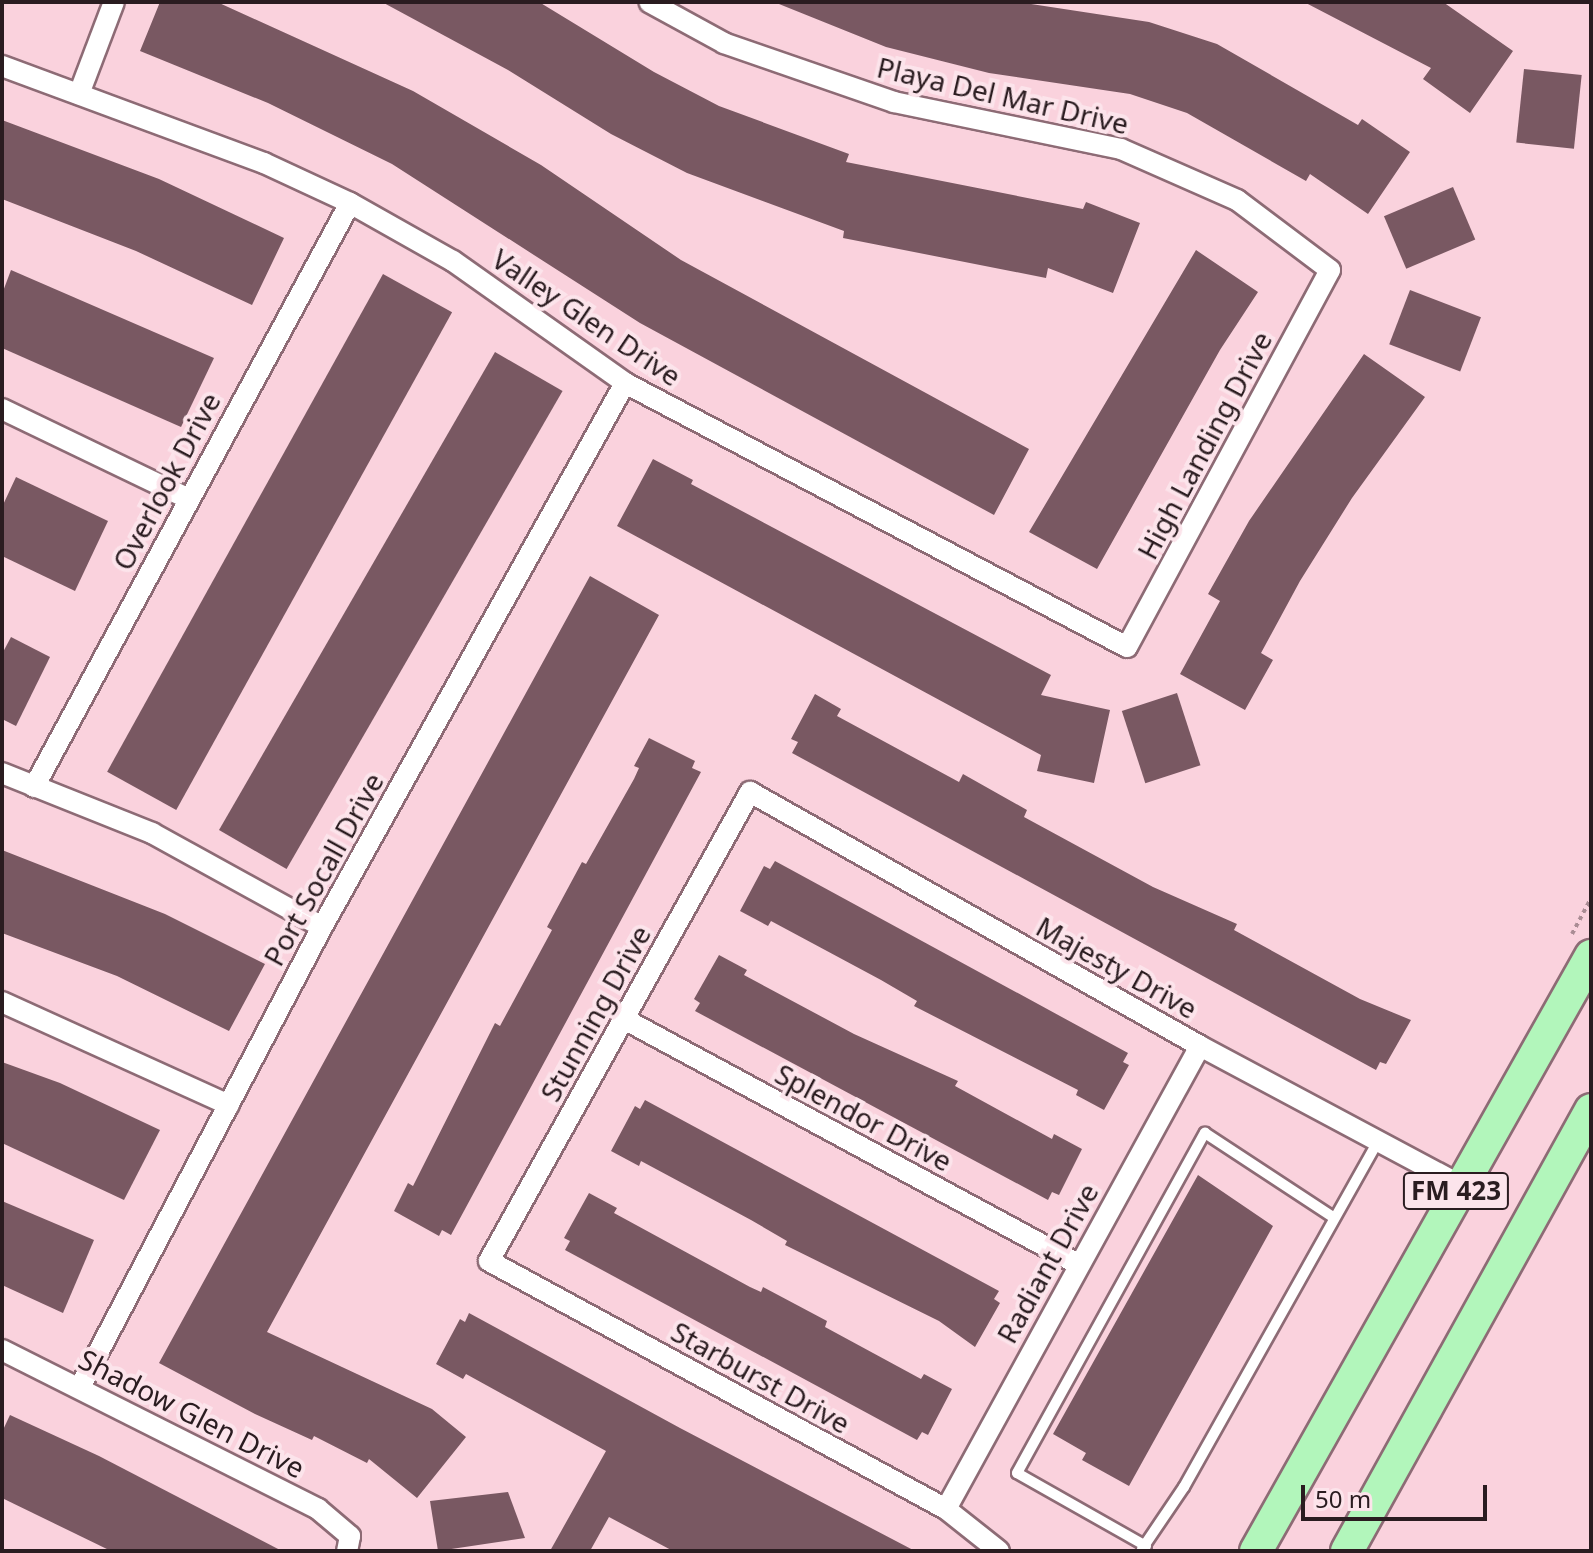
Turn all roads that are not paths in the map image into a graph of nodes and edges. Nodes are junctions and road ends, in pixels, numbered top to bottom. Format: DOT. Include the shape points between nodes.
graph roads {
  1 [pos="114,2"];
  2 [pos="649,2"];
  3 [pos="2,66"];
  4 [pos="79,94"];
  5 [pos="350,203"];
  6 [pos="1330,270"];
  7 [pos="625,383"];
  8 [pos="2,409"];
  9 [pos="187,498"];
  10 [pos="1127,647"];
  11 [pos="2,773"];
  12 [pos="34,787"];
  13 [pos="750,792"];
  14 [pos="322,927"];
  15 [pos="1591,956"];
  16 [pos="2,1002"];
  17 [pos="624,1019"];
  18 [pos="1200,1046"];
  19 [pos="229,1105"];
  20 [pos="1591,1110"];
  21 [pos="1377,1143"];
  22 [pos="1460,1185"];
  23 [pos="1333,1217"];
  24 [pos="489,1261"];
  25 [pos="1078,1264"];
  26 [pos="2,1350"];
  27 [pos="80,1387"];
  28 [pos="946,1509"];
  29 [pos="349,1543"];
  30 [pos="1143,1549"];
  31 [pos="999,1551"];
  32 [pos="1256,1551"];
  33 [pos="1347,1551"];
  1 -- 4 [label="street"];
  2 -- 6 [label="street, Playa Del Mar Drive" via="724,43 894,102 1121,149 1237,200"];
  3 -- 4 [label="street, Valley Glen Drive"];
  4 -- 5 [label="street, Valley Glen Drive" via="264,163"];
  5 -- 7 [label="street, Valley Glen Drive" via="453,261"];
  5 -- 9 [label="street, Overlook Drive"];
  6 -- 10 [label="street, High Landing Drive"];
  7 -- 10 [label="street, Valley Glen Drive"];
  7 -- 14 [label="street, Port Socall Drive"];
  8 -- 9 [label="street"];
  9 -- 12 [label="street, Overlook Drive"];
  11 -- 12 [label="street"];
  12 -- 14 [label="street" via="152,833"];
  13 -- 17 [label="street, Stunning Drive"];
  13 -- 18 [label="street, Majesty Drive"];
  14 -- 19 [label="street, Port Socall Drive"];
  15 -- 22 [label="main road, FM 423"];
  16 -- 19 [label="street"];
  17 -- 24 [label="street, Stunning Drive"];
  17 -- 25 [label="street, Splendor Drive"];
  18 -- 21 [label="street, Majesty Drive"];
  18 -- 25 [label="street, Radiant Drive"];
  19 -- 27 [label="street, Port Socall Drive"];
  20 -- 33 [label="main road, FM 423"];
  21 -- 22 [label="street, Majesty Drive"];
  21 -- 23 [label="lane"];
  22 -- 32 [label="main road, FM 423"];
  23 -- 30 [label="lane"];
  23 -- 30 [label="lane" via="1205,1133 1017,1473"];
  24 -- 28 [label="street, Starburst Drive"];
  25 -- 28 [label="street, Radiant Drive"];
  26 -- 27 [label="street, Shadow Glen Drive"];
  27 -- 29 [label="street, Shadow Glen Drive" via="318,1509"];
  28 -- 31 [label="street, Starburst Drive"];
}
